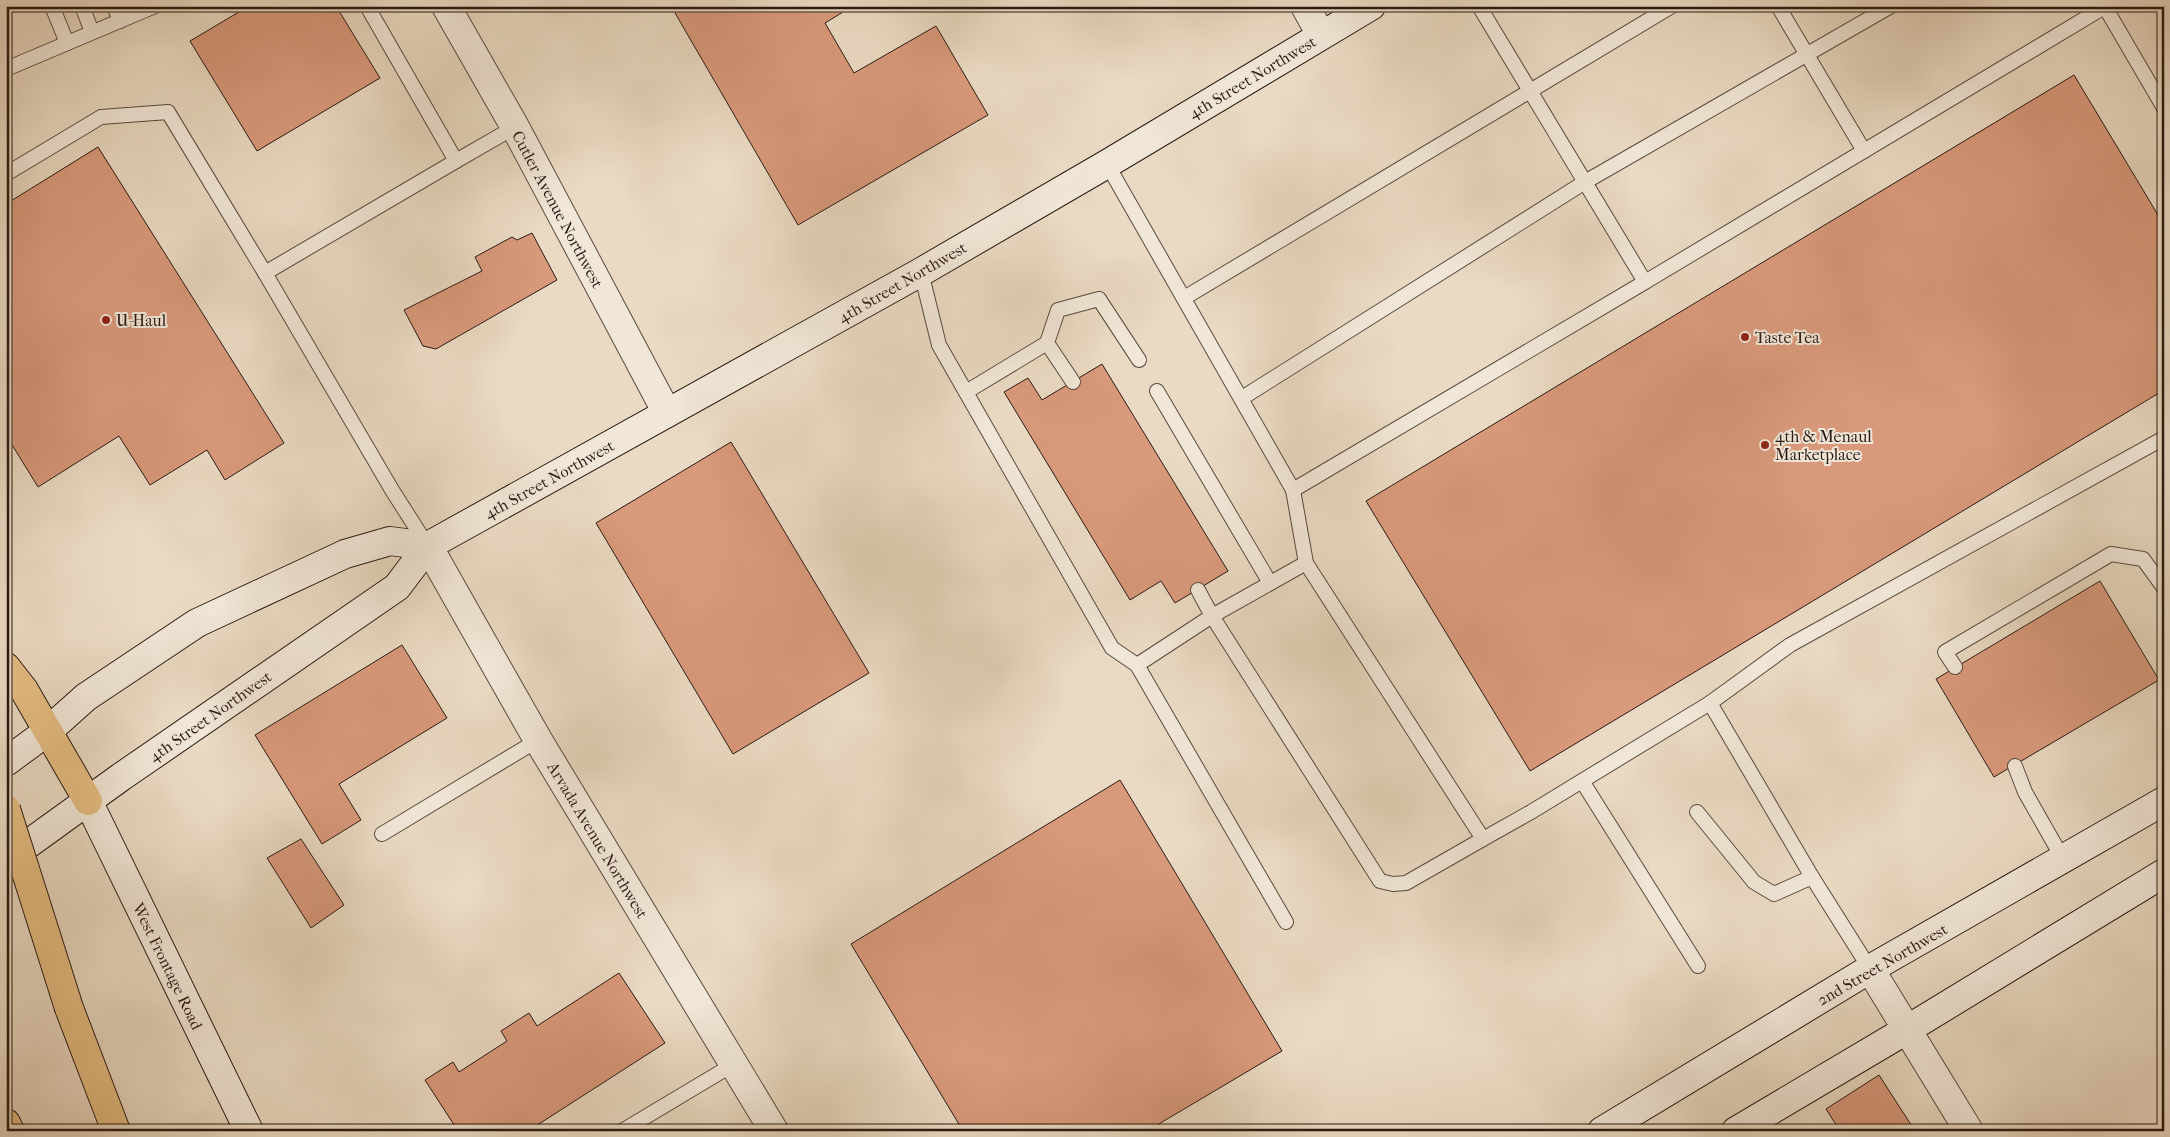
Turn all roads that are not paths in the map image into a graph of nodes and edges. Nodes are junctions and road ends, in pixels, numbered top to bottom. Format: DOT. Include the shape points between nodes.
graph roads {
  1 [pos="52,6"];
  2 [pos="82,6"];
  3 [pos="114,6"];
  4 [pos="367,6"];
  5 [pos="446,6"];
  6 [pos="1305,6"];
  7 [pos="1371,6"];
  8 [pos="1479,6"];
  9 [pos="1672,6"];
  10 [pos="1778,6"];
  11 [pos="1891,6"];
  12 [pos="153,7"];
  13 [pos="2105,7"];
  14 [pos="120,21"];
  15 [pos="92,32"];
  16 [pos="1321,35"];
  17 [pos="67,43"];
  18 [pos="1807,55"];
  19 [pos="6,69"];
  20 [pos="1530,91"];
  21 [pos="2164,108"];
  22 [pos="515,126"];
  23 [pos="1864,150"];
  24 [pos="456,161"];
  25 [pos="1106,164"];
  26 [pos="6,174"];
  27 [pos="1585,182"];
  28 [pos="921,272"];
  29 [pos="265,273"];
  30 [pos="1645,282"];
  31 [pos="1184,298"];
  32 [pos="1047,343"];
  33 [pos="1139,360"];
  34 [pos="1073,382"];
  35 [pos="1157,391"];
  36 [pos="966,392"];
  37 [pos="1242,398"];
  38 [pos="667,413"];
  39 [pos="2164,438"];
  40 [pos="1293,490"];
  41 [pos="428,546"];
  42 [pos="1306,563"];
  43 [pos="1270,583"];
  44 [pos="2164,588"];
  45 [pos="1198,590"];
  46 [pos="1212,616"];
  47 [pos="1137,665"];
  48 [pos="6,667"];
  49 [pos="1955,667"];
  50 [pos="1710,703"];
  51 [pos="48,731"];
  52 [pos="538,740"];
  53 [pos="6,762"];
  54 [pos="2014,766"];
  55 [pos="1582,781"];
  56 [pos="88,801"];
  57 [pos="2164,801"];
  58 [pos="6,809"];
  59 [pos="1697,812"];
  60 [pos="382,834"];
  61 [pos="1483,839"];
  62 [pos="2063,859"];
  63 [pos="6,860"];
  64 [pos="2164,873"];
  65 [pos="1812,877"];
  66 [pos="1286,922"];
  67 [pos="1698,966"];
  68 [pos="1870,969"];
  69 [pos="1908,1029"];
  70 [pos="734,1064"];
  71 [pos="6,1123"];
  72 [pos="10,1131"];
  73 [pos="116,1131"];
  74 [pos="249,1131"];
  75 [pos="622,1131"];
  76 [pos="774,1131"];
  77 [pos="1602,1131"];
  78 [pos="1736,1131"];
  79 [pos="1969,1131"];
  1 -- 17 [label="lane"];
  2 -- 15 [label="lane"];
  3 -- 14 [label="lane"];
  4 -- 24 [label="lane"];
  5 -- 22 [label="main road, Cutler Avenue Northwest"];
  6 -- 16 [label="main road"];
  7 -- 16 [label="main road, 4th Street Northwest"];
  8 -- 20 [label="lane"];
  9 -- 20 [label="lane"];
  10 -- 18 [label="lane"];
  11 -- 18 [label="lane"];
  12 -- 14 [label="lane"];
  13 -- 21 [label="lane"];
  13 -- 23 [label="lane"];
  14 -- 15 [label="lane"];
  15 -- 17 [label="lane"];
  16 -- 25 [label="main road, 4th Street Northwest"];
  17 -- 19 [label="lane"];
  18 -- 23 [label="lane"];
  18 -- 27 [label="lane"];
  20 -- 27 [label="lane"];
  20 -- 31 [label="lane"];
  22 -- 24 [label="lane"];
  22 -- 38 [label="main road, Cutler Avenue Northwest"];
  23 -- 30 [label="lane"];
  24 -- 29 [label="lane"];
  25 -- 28 [label="main road, 4th Street Northwest"];
  25 -- 31 [label="lane"];
  26 -- 29 [label="lane" via="101,117 168,112"];
  27 -- 30 [label="lane"];
  27 -- 37 [label="lane"];
  28 -- 36 [label="lane" via="939,345"];
  28 -- 38 [label="main road, 4th Street Northwest"];
  29 -- 41 [label="lane"];
  30 -- 40 [label="lane"];
  31 -- 37 [label="lane"];
  32 -- 33 [label="lane" via="1058,310 1099,299"];
  32 -- 34 [label="lane"];
  32 -- 36 [label="lane"];
  35 -- 43 [label="lane"];
  36 -- 47 [label="lane" via="1112,648"];
  37 -- 40 [label="lane"];
  38 -- 41 [label="main road, 4th Street Northwest"];
  39 -- 50 [label="lane" via="1790,645"];
  40 -- 42 [label="lane"];
  41 -- 51 [label="main road" via="390,541 345,554 197,623 86,697"];
  41 -- 52 [label="main road, Arvada Avenue Northwest"];
  41 -- 56 [label="main road, 4th Street Northwest" via="397,587"];
  42 -- 43 [label="lane"];
  42 -- 61 [label="lane"];
  43 -- 46 [label="lane"];
  44 -- 49 [label="lane" via="2143,559 2111,554 1946,652"];
  45 -- 46 [label="lane"];
  46 -- 47 [label="lane"];
  46 -- 61 [label="lane" via="1380,881 1406,883"];
  47 -- 66 [label="lane"];
  48 -- 51 [label="highway"];
  50 -- 55 [label="lane"];
  50 -- 65 [label="lane"];
  51 -- 53 [label="main road"];
  51 -- 56 [label="highway"];
  52 -- 60 [label="lane"];
  52 -- 70 [label="main road, Arvada Avenue Northwest"];
  54 -- 62 [label="lane"];
  55 -- 61 [label="lane"];
  55 -- 67 [label="lane"];
  56 -- 63 [label="main road, 4th Street Northwest"];
  56 -- 74 [label="main road, West Frontage Road"];
  57 -- 62 [label="main road, 2nd Street Northwest"];
  58 -- 73 [label="highway, bridge" via="68,1008"];
  59 -- 65 [label="lane" via="1754,882 1774,894"];
  62 -- 68 [label="main road, 2nd Street Northwest"];
  64 -- 69 [label="main road"];
  65 -- 68 [label="lane"];
  68 -- 69 [label="main road"];
  68 -- 77 [label="main road, 2nd Street Northwest"];
  69 -- 78 [label="main road"];
  69 -- 79 [label="main road"];
  70 -- 75 [label="lane"];
  70 -- 76 [label="main road, Arvada Avenue Northwest"];
  71 -- 72 [label="highway"];
}
